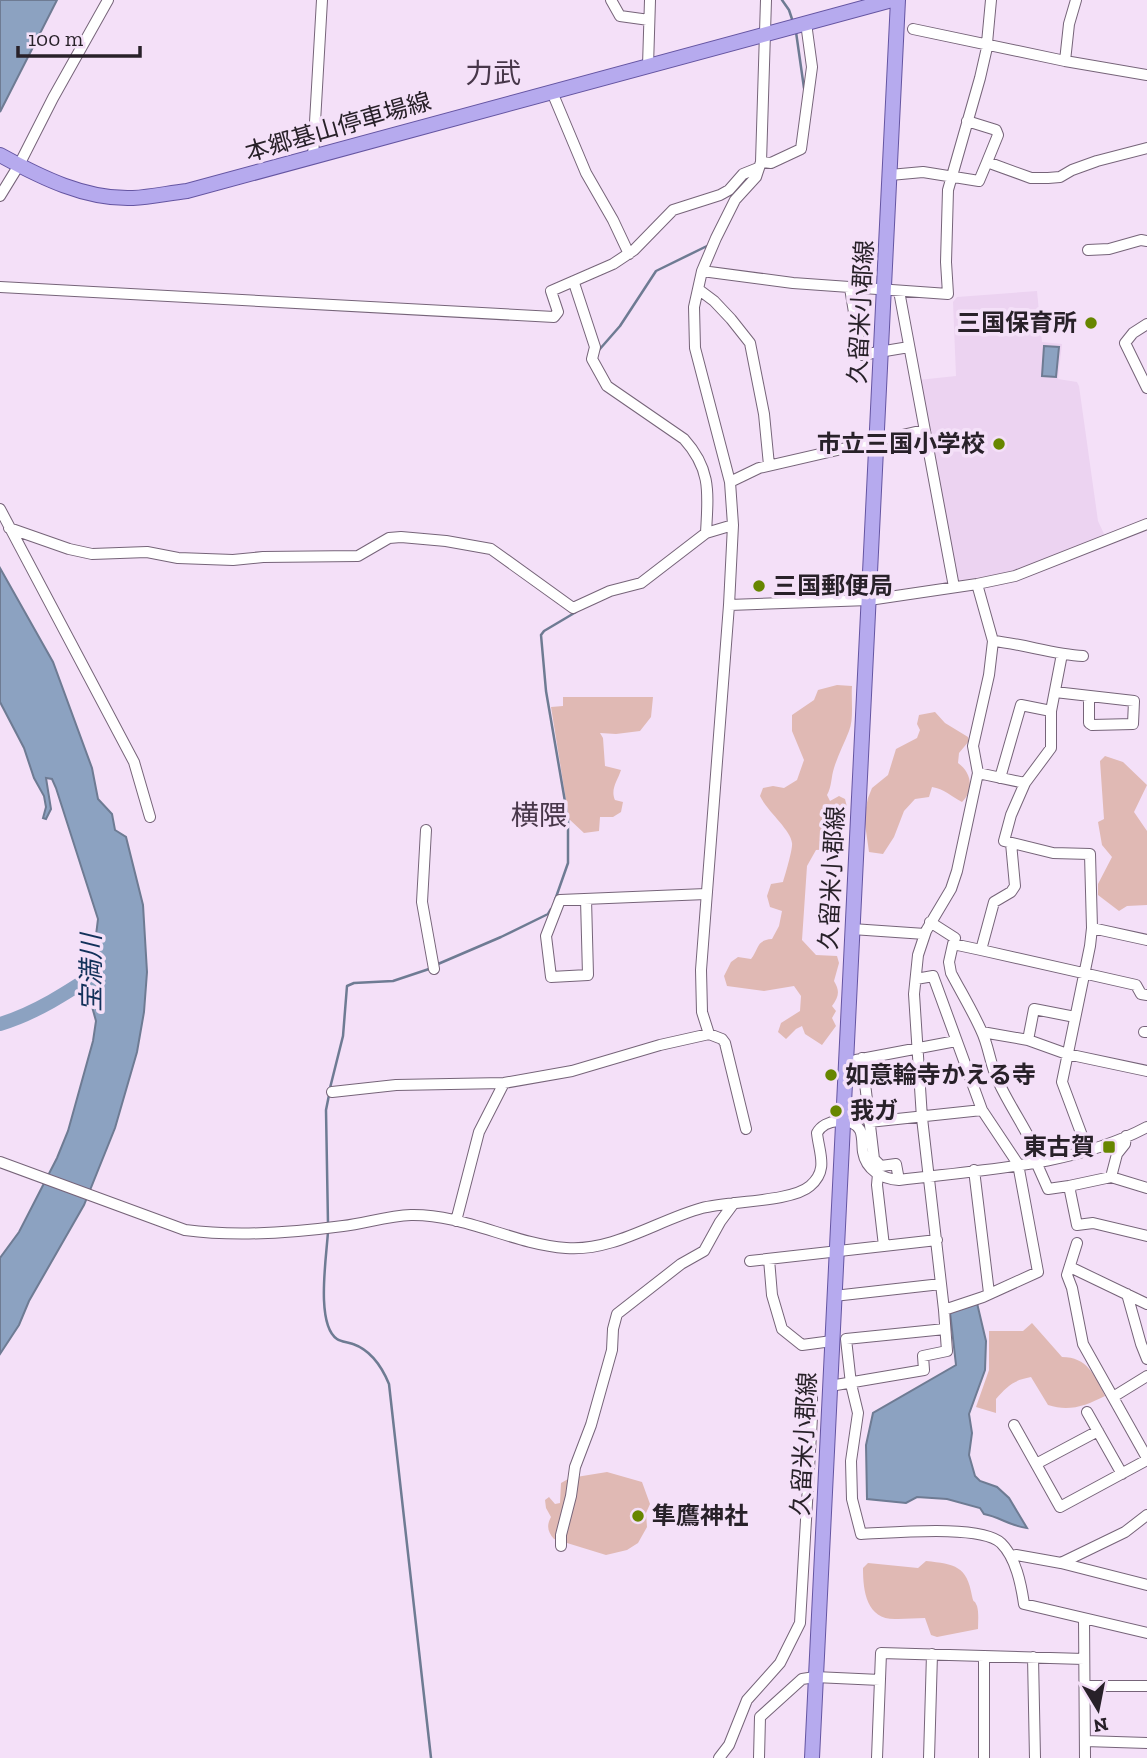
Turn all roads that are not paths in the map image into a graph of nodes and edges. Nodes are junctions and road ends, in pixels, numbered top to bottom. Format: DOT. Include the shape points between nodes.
graph roads {
  1 [pos="108,0"];
  2 [pos="322,0"];
  3 [pos="611,0"];
  4 [pos="650,0"];
  5 [pos="766,0"];
  6 [pos="892,0"];
  7 [pos="898,0"];
  8 [pos="991,0"];
  9 [pos="1076,0"];
  10 [pos="649,20"];
  11 [pos="806,23"];
  12 [pos="913,29"];
  13 [pos="766,33"];
  14 [pos="987,43"];
  15 [pos="1065,61"];
  16 [pos="648,66"];
  17 [pos="1147,75"];
  18 [pos="552,92"];
  19 [pos="967,121"];
  20 [pos="1147,148"];
  21 [pos="0,155"];
  22 [pos="313,157"];
  23 [pos="987,162"];
  24 [pos="17,164"];
  25 [pos="760,165"];
  26 [pos="890,175"];
  27 [pos="951,175"];
  28 [pos="0,196"];
  29 [pos="1147,241"];
  30 [pos="1088,250"];
  31 [pos="629,254"];
  32 [pos="702,271"];
  33 [pos="574,283"];
  34 [pos="0,287"];
  35 [pos="850,288"];
  36 [pos="698,289"];
  37 [pos="892,290"];
  38 [pos="1147,324"];
  39 [pos="909,347"];
  40 [pos="881,352"];
  41 [pos="1147,388"];
  42 [pos="924,430"];
  43 [pos="877,439"];
  44 [pos="769,465"];
  45 [pos="730,482"];
  46 [pos="0,509"];
  47 [pos="1147,524"];
  48 [pos="733,525"];
  49 [pos="9,528"];
  50 [pos="706,533"];
  51 [pos="977,584"];
  52 [pos="954,587"];
  53 [pos="869,600"];
  54 [pos="729,605"];
  55 [pos="993,641"];
  56 [pos="1062,654"];
  57 [pos="1083,656"];
  58 [pos="1055,692"];
  59 [pos="1089,696"];
  60 [pos="1051,711"];
  61 [pos="978,773"];
  62 [pos="1000,778"];
  63 [pos="1025,783"];
  64 [pos="150,817"];
  65 [pos="426,830"];
  66 [pos="1011,843"];
  67 [pos="706,894"];
  68 [pos="586,900"];
  69 [pos="930,922"];
  70 [pos="1092,928"];
  71 [pos="852,929"];
  72 [pos="925,934"];
  73 [pos="1147,940"];
  74 [pos="953,944"];
  75 [pos="981,950"];
  76 [pos="433,969"];
  77 [pos="1083,973"];
  78 [pos="916,979"];
  79 [pos="1147,995"];
  80 [pos="1074,1017"];
  81 [pos="982,1032"];
  82 [pos="709,1034"];
  83 [pos="1028,1040"];
  84 [pos="956,1041"];
  85 [pos="916,1047"];
  86 [pos="1067,1054"];
  87 [pos="862,1058"];
  88 [pos="846,1062"];
  89 [pos="1147,1071"];
  90 [pos="504,1083"];
  91 [pos="332,1092"];
  92 [pos="982,1110"];
  93 [pos="922,1118"];
  94 [pos="842,1122"];
  95 [pos="869,1122"];
  96 [pos="1147,1127"];
  97 [pos="746,1129"];
  98 [pos="1130,1135"];
  99 [pos="1147,1138"];
  100 [pos="1087,1149"];
  101 [pos="1039,1162"];
  102 [pos="2,1163"];
  103 [pos="1018,1164"];
  104 [pos="974,1170"];
  105 [pos="878,1174"];
  106 [pos="929,1176"];
  107 [pos="1111,1177"];
  108 [pos="899,1180"];
  109 [pos="1069,1186"];
  110 [pos="1147,1188"];
  111 [pos="734,1203"];
  112 [pos="456,1221"];
  113 [pos="1147,1236"];
  114 [pos="937,1240"];
  115 [pos="1077,1243"];
  116 [pos="884,1246"];
  117 [pos="836,1251"];
  118 [pos="769,1259"];
  119 [pos="750,1261"];
  120 [pos="1070,1266"];
  121 [pos="941,1284"];
  122 [pos="989,1293"];
  123 [pos="1128,1294"];
  124 [pos="834,1296"];
  125 [pos="1147,1304"];
  126 [pos="944,1310"];
  127 [pos="945,1329"];
  128 [pos="832,1341"];
  129 [pos="1147,1359"];
  130 [pos="1147,1376"];
  131 [pos="809,1381"];
  132 [pos="851,1384"];
  133 [pos="830,1386"];
  134 [pos="1113,1397"];
  135 [pos="1087,1412"];
  136 [pos="1014,1426"];
  137 [pos="1098,1431"];
  138 [pos="1147,1459"];
  139 [pos="1036,1464"];
  140 [pos="1122,1474"];
  141 [pos="1147,1516"];
  142 [pos="561,1546"];
  143 [pos="1011,1557"];
  144 [pos="1061,1563"];
  145 [pos="1147,1585"];
  146 [pos="1084,1619"];
  147 [pos="1147,1633"];
  148 [pos="932,1654"];
  149 [pos="984,1656"];
  150 [pos="1033,1657"];
  151 [pos="1084,1659"];
  152 [pos="815,1676"];
  153 [pos="880,1680"];
  154 [pos="1084,1686"];
  155 [pos="1147,1686"];
  156 [pos="1085,1741"];
  157 [pos="1147,1742"];
  158 [pos="719,1758"];
  159 [pos="759,1758"];
  160 [pos="812,1758"];
  161 [pos="877,1758"];
  162 [pos="929,1758"];
  163 [pos="984,1758"];
  164 [pos="1035,1758"];
  165 [pos="1085,1758"];
  1 -- 24 [label="street"];
  2 -- 22 [label="street"];
  3 -- 10 [label="street" via="620,16"];
  4 -- 10 [label="street"];
  5 -- 13 [label="street"];
  6 -- 11 [label="main road, 本郷基山停車場線"];
  7 -- 26 [label="main road, 久留米小郡線"];
  8 -- 14 [label="street"];
  9 -- 15 [label="street"];
  10 -- 16 [label="street"];
  11 -- 13 [label="main road, 本郷基山停車場線"];
  11 -- 25 [label="street" via="812,67 801,149"];
  12 -- 14 [label="street"];
  13 -- 16 [label="main road, 本郷基山停車場線"];
  13 -- 25 [label="street"];
  14 -- 15 [label="street"];
  14 -- 19 [label="street"];
  15 -- 17 [label="street"];
  16 -- 18 [label="main road, 本郷基山停車場線"];
  18 -- 22 [label="main road, 本郷基山停車場線"];
  18 -- 31 [label="street" via="586,173"];
  19 -- 23 [label="street" via="996,130"];
  19 -- 27 [label="street"];
  20 -- 23 [label="street" via="1060,177 1031,178"];
  21 -- 24 [label="main road, 本郷基山停車場線"];
  22 -- 24 [label="main road, 本郷基山停車場線" via="187,191 131,198 66,186"];
  23 -- 27 [label="street" via="979,181"];
  24 -- 28 [label="street"];
  25 -- 31 [label="street" via="720,195 673,210"];
  25 -- 32 [label="street" via="730,209"];
  26 -- 27 [label="street"];
  26 -- 37 [label="main road, 久留米小郡線"];
  27 -- 37 [label="street" via="948,294"];
  29 -- 30 [label="street"];
  31 -- 33 [label="street"];
  32 -- 35 [label="street"];
  32 -- 36 [label="street"];
  33 -- 34 [label="street" via="551,291 558,313 554,317"];
  33 -- 50 [label="street" via="595,347 592,359 607,386 684,439 707,477"];
  35 -- 37 [label="street"];
  35 -- 40 [label="street" via="862,355"];
  36 -- 44 [label="street" via="731,318 750,343"];
  36 -- 45 [label="street" via="695,348"];
  37 -- 39 [label="street"];
  37 -- 40 [label="main road, 久留米小郡線"];
  38 -- 41 [label="street" via="1125,343"];
  39 -- 40 [label="street"];
  39 -- 42 [label="street"];
  40 -- 43 [label="main road, 久留米小郡線"];
  42 -- 43 [label="street"];
  42 -- 52 [label="street"];
  43 -- 44 [label="street"];
  43 -- 53 [label="main road, 久留米小郡線"];
  44 -- 45 [label="street"];
  45 -- 48 [label="street"];
  46 -- 49 [label="street"];
  47 -- 51 [label="street" via="1015,576"];
  48 -- 50 [label="street"];
  48 -- 54 [label="street"];
  49 -- 50 [label="street" via="92,554 147,552 220,560 358,556 389,538 446,541 491,550 573,608 641,583"];
  49 -- 64 [label="street" via="134,762"];
  51 -- 52 [label="street"];
  51 -- 55 [label="street"];
  52 -- 53 [label="street"];
  53 -- 54 [label="street"];
  53 -- 71 [label="main road, 久留米小郡線"];
  54 -- 67 [label="street"];
  55 -- 56 [label="street"];
  55 -- 61 [label="street" via="973,746"];
  56 -- 57 [label="street"];
  56 -- 58 [label="street"];
  58 -- 59 [label="street"];
  58 -- 60 [label="street"];
  59 -- 59 [label="street" via="1134,701 1133,724 1092,725"];
  60 -- 62 [label="street" via="1021,705"];
  60 -- 63 [label="street" via="1051,748"];
  61 -- 62 [label="street"];
  61 -- 69 [label="street" via="957,871"];
  62 -- 63 [label="street"];
  63 -- 66 [label="street" via="1004,841"];
  65 -- 76 [label="street" via="422,902"];
  66 -- 70 [label="street" via="1054,853 1090,854"];
  66 -- 75 [label="street" via="1015,886 994,902"];
  67 -- 68 [label="street"];
  67 -- 82 [label="street" via="701,1002"];
  68 -- 68 [label="street" via="560,900 555,910 546,936 551,977 588,975"];
  69 -- 72 [label="street"];
  69 -- 74 [label="street" via="955,938"];
  70 -- 73 [label="street"];
  70 -- 77 [label="street"];
  71 -- 72 [label="street"];
  71 -- 88 [label="main road, 久留米小郡線"];
  72 -- 78 [label="street"];
  74 -- 75 [label="street"];
  74 -- 81 [label="street" via="949,967"];
  75 -- 77 [label="street"];
  77 -- 79 [label="street" via="1136,985"];
  77 -- 80 [label="street"];
  78 -- 84 [label="street" via="933,976"];
  78 -- 85 [label="street"];
  80 -- 83 [label="street" via="1034,1009"];
  80 -- 86 [label="street"];
  81 -- 83 [label="street"];
  81 -- 101 [label="street" via="995,1076 1031,1137"];
  82 -- 90 [label="street" via="572,1071"];
  82 -- 97 [label="street" via="724,1043"];
  83 -- 86 [label="street"];
  84 -- 85 [label="street"];
  84 -- 92 [label="street"];
  85 -- 87 [label="street"];
  85 -- 93 [label="street"];
  86 -- 89 [label="street"];
  86 -- 100 [label="street" via="1062,1082"];
  87 -- 88 [label="street"];
  87 -- 95 [label="street"];
  88 -- 94 [label="main road, 久留米小郡線"];
  90 -- 91 [label="street" via="396,1085"];
  90 -- 112 [label="street" via="478,1132"];
  92 -- 93 [label="street"];
  92 -- 103 [label="street"];
  93 -- 95 [label="street"];
  93 -- 106 [label="street"];
  94 -- 105 [label="street" via="859,1130 865,1159"];
  94 -- 111 [label="street" via="829,1122 817,1133 823,1163 810,1186 792,1195"];
  94 -- 117 [label="main road, 久留米小郡線"];
  95 -- 108 [label="street" via="874,1159 881,1166 896,1164"];
  96 -- 98 [label="street"];
  98 -- 99 [label="street"];
  98 -- 100 [label="street"];
  98 -- 107 [label="street" via="1117,1154"];
  100 -- 101 [label="street"];
  101 -- 103 [label="street"];
  101 -- 109 [label="street" via="1048,1189"];
  102 -- 112 [label="street" via="127,1211 185,1230 216,1234 338,1227 411,1215"];
  103 -- 104 [label="street"];
  103 -- 122 [label="street" via="1038,1272"];
  104 -- 106 [label="street"];
  104 -- 122 [label="street"];
  105 -- 108 [label="street"];
  105 -- 116 [label="street"];
  106 -- 108 [label="street"];
  106 -- 114 [label="street"];
  107 -- 109 [label="street"];
  107 -- 110 [label="street"];
  109 -- 113 [label="street" via="1077,1224 1093,1223"];
  111 -- 112 [label="street" via="703,1208 619,1239 579,1248"];
  111 -- 142 [label="street" via="704,1251 617,1314 612,1350 577,1458"];
  114 -- 116 [label="street"];
  114 -- 121 [label="street"];
  115 -- 120 [label="street"];
  116 -- 117 [label="street"];
  117 -- 118 [label="street"];
  117 -- 124 [label="main road, 久留米小郡線"];
  118 -- 119 [label="street"];
  118 -- 128 [label="street" via="772,1295 782,1329 802,1345"];
  120 -- 123 [label="street"];
  120 -- 134 [label="street" via="1067,1275 1086,1352"];
  121 -- 124 [label="street"];
  121 -- 126 [label="street"];
  122 -- 126 [label="street"];
  123 -- 125 [label="street"];
  123 -- 129 [label="street"];
  124 -- 128 [label="main road, 久留米小郡線"];
  126 -- 127 [label="street"];
  127 -- 132 [label="street" via="947,1351 923,1356 924,1370"];
  127 -- 132 [label="street" via="846,1339"];
  128 -- 133 [label="main road, 久留米小郡線"];
  130 -- 134 [label="street"];
  131 -- 158 [label="street" via="812,1417 800,1623 780,1664 747,1700"];
  132 -- 133 [label="street"];
  132 -- 143 [label="street" via="858,1413 851,1461 852,1499 861,1534 982,1534 998,1540"];
  133 -- 152 [label="main road, 久留米小郡線"];
  134 -- 138 [label="street"];
  135 -- 137 [label="street"];
  136 -- 139 [label="street"];
  137 -- 139 [label="street"];
  137 -- 140 [label="street"];
  138 -- 140 [label="street"];
  139 -- 140 [label="street" via="1060,1507"];
  141 -- 144 [label="street"];
  143 -- 144 [label="street"];
  143 -- 146 [label="street" via="1024,1604"];
  144 -- 145 [label="street"];
  146 -- 147 [label="street"];
  146 -- 151 [label="street"];
  148 -- 149 [label="street"];
  148 -- 153 [label="street" via="881,1653"];
  148 -- 162 [label="street"];
  149 -- 150 [label="street"];
  149 -- 163 [label="street"];
  150 -- 151 [label="street"];
  150 -- 164 [label="street"];
  151 -- 154 [label="street"];
  152 -- 153 [label="street"];
  152 -- 159 [label="street" via="802,1679 760,1717"];
  152 -- 160 [label="main road, 久留米小郡線"];
  153 -- 161 [label="street"];
  154 -- 155 [label="street"];
  154 -- 156 [label="street"];
  156 -- 157 [label="street"];
  156 -- 165 [label="street"];
}
